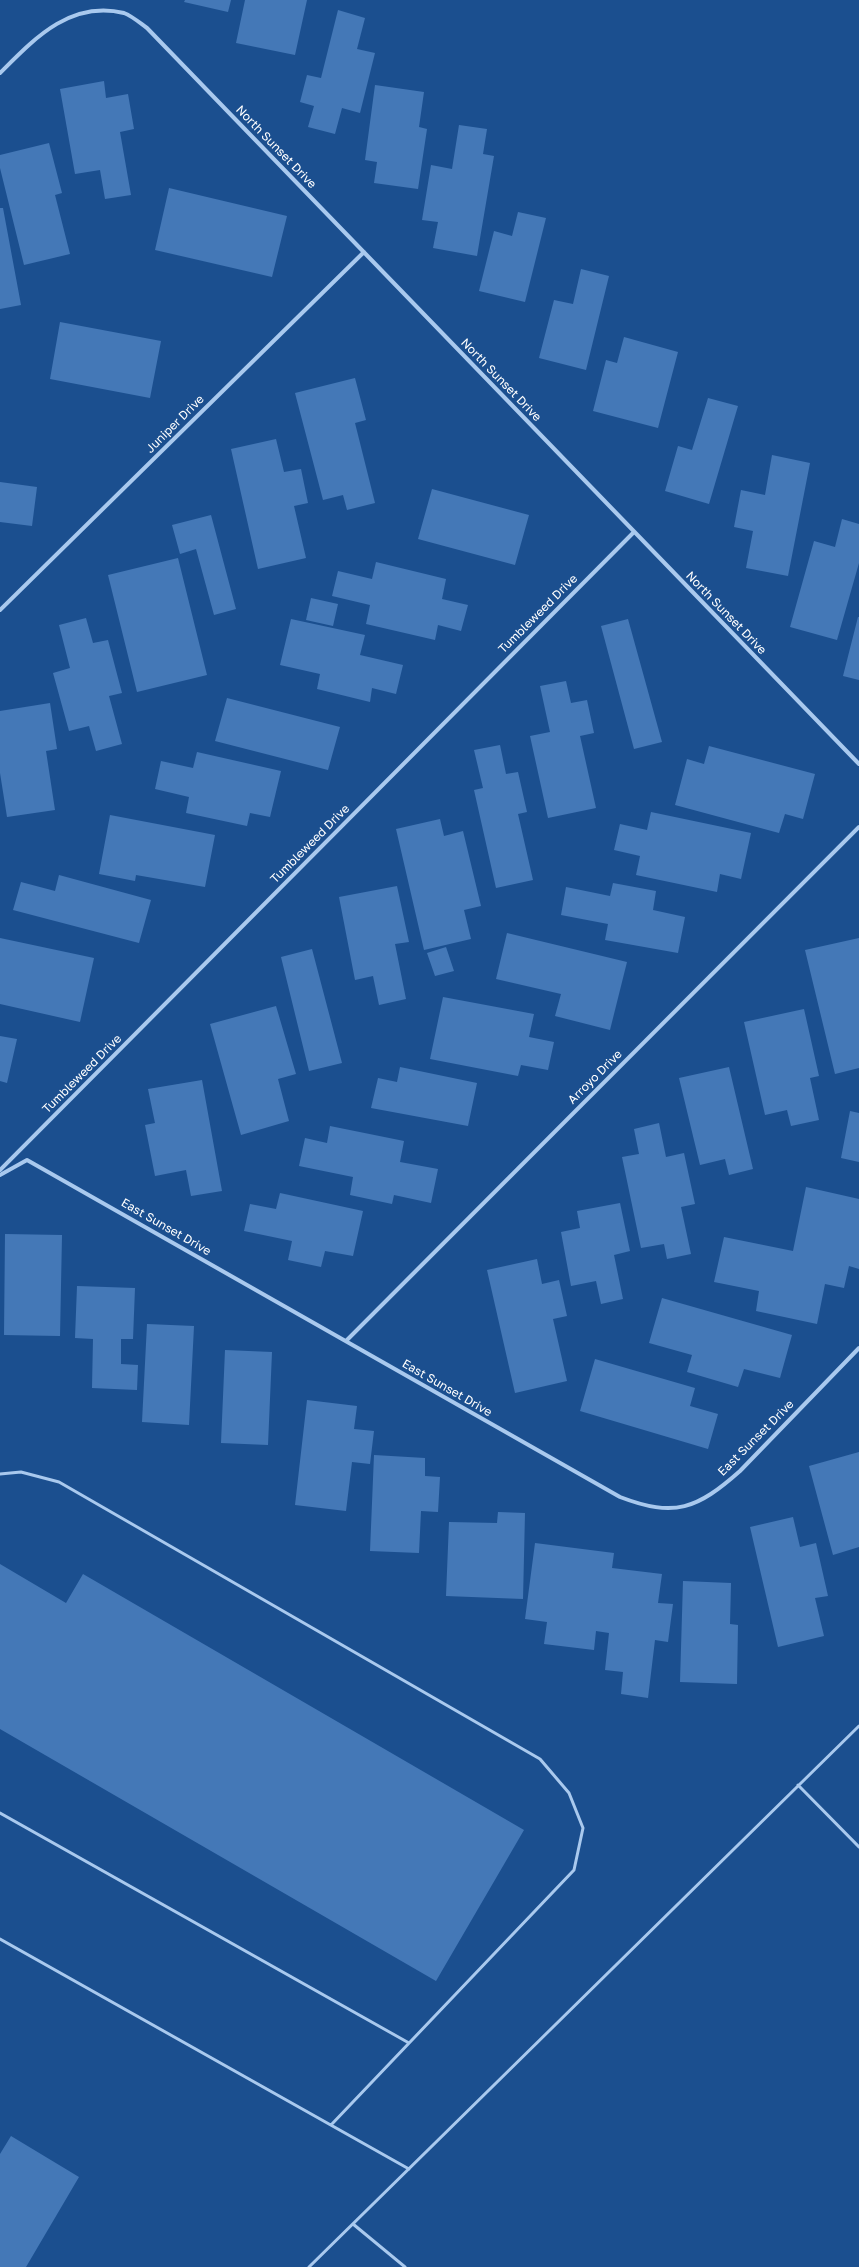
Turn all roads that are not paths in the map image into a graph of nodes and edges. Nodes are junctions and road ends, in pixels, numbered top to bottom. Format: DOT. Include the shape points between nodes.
graph roads {
  1 [pos="0,73"];
  2 [pos="364,252"];
  3 [pos="634,532"];
  4 [pos="0,610"];
  5 [pos="859,764"];
  6 [pos="859,827"];
  7 [pos="0,1170"];
  8 [pos="0,1174"];
  9 [pos="346,1341"];
  10 [pos="859,1348"];
  11 [pos="0,1474"];
  12 [pos="859,1726"];
  13 [pos="798,1786"];
  14 [pos="0,1813"];
  15 [pos="859,1847"];
  16 [pos="0,1939"];
  17 [pos="409,2043"];
  18 [pos="331,2125"];
  19 [pos="408,2169"];
  20 [pos="353,2224"];
  21 [pos="308,2267"];
  22 [pos="405,2267"];
  1 -- 2 [label="street, North Sunset Drive" via="38,35 72,14 91,9 125,14 147,28"];
  2 -- 3 [label="street, North Sunset Drive"];
  2 -- 4 [label="street, Juniper Drive"];
  3 -- 5 [label="street, North Sunset Drive"];
  3 -- 7 [label="street, Tumbleweed Drive"];
  6 -- 9 [label="street, Arroyo Drive"];
  8 -- 9 [label="street, East Sunset Drive" via="27,1160"];
  9 -- 10 [label="street, East Sunset Drive" via="620,1497 645,1507 672,1509 696,1503 719,1489 740,1471"];
  11 -- 17 [label="lane" via="21,1472 59,1482 540,1759 569,1793 583,1828 574,1870"];
  12 -- 13 [label="lane"];
  13 -- 15 [label="lane"];
  13 -- 19 [label="lane"];
  14 -- 17 [label="lane"];
  16 -- 18 [label="lane"];
  17 -- 18 [label="lane"];
  18 -- 19 [label="lane"];
  19 -- 20 [label="lane"];
  20 -- 21 [label="lane"];
  20 -- 22 [label="lane"];
}
